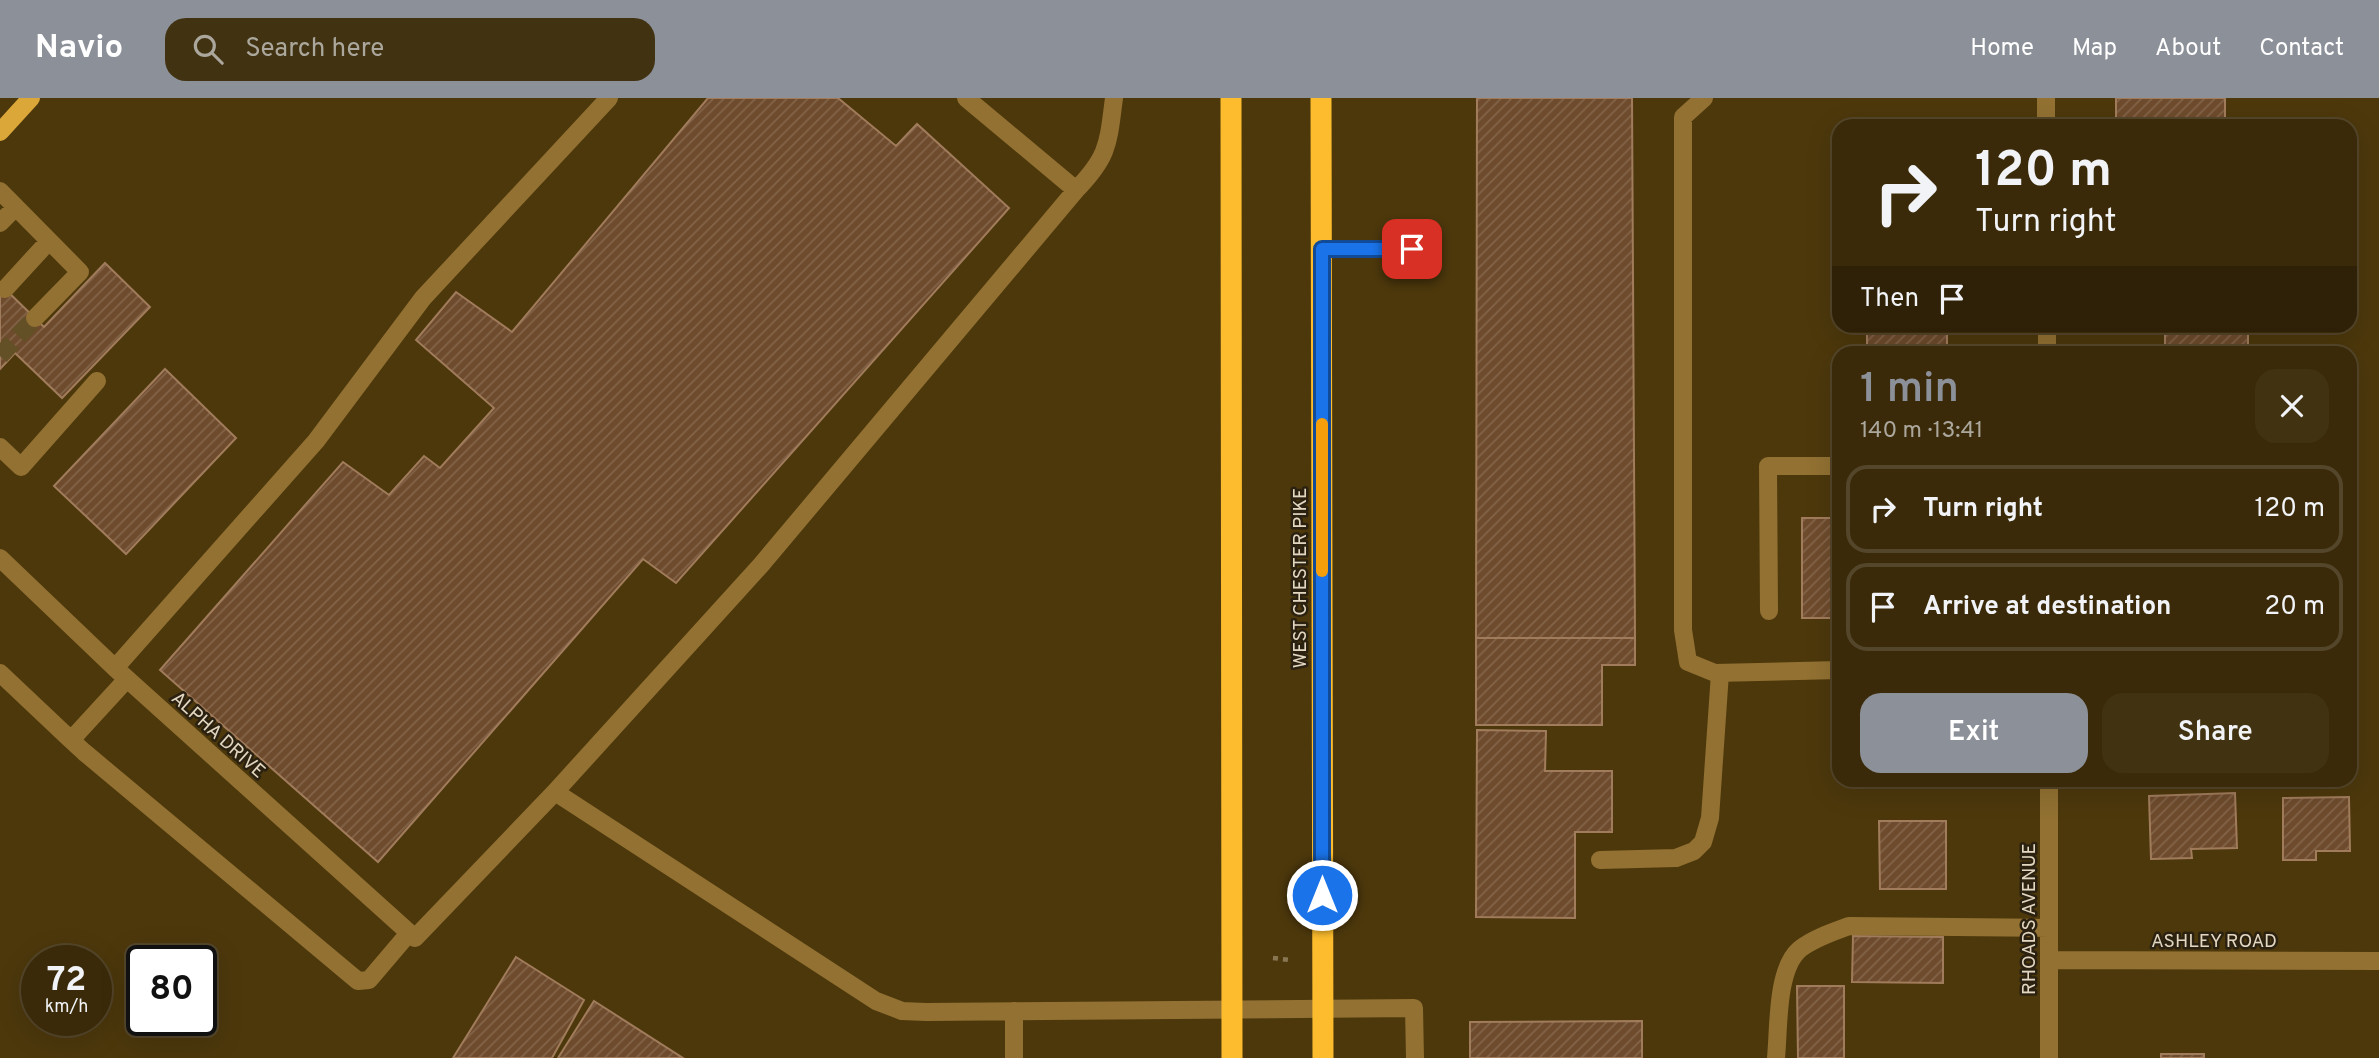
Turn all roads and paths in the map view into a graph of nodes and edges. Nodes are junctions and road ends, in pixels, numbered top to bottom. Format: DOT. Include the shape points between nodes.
graph roads {
  1 [pos="31,98"];
  2 [pos="609,98"];
  3 [pos="967,98"];
  4 [pos="1114,98"];
  5 [pos="1231,98"];
  6 [pos="1321,98"];
  7 [pos="1704,98"];
  8 [pos="2046,98"];
  9 [pos="2046,119"];
  10 [pos="0,132"];
  11 [pos="1076,190"];
  12 [pos="0,191"];
  13 [pos="16,206"];
  14 [pos="0,223"];
  15 [pos="49,241"];
  16 [pos="1322,249"];
  17 [pos="1412,249"];
  18 [pos="5,289"];
  19 [pos="35,318"];
  20 [pos="97,381"];
  21 [pos="0,447"];
  22 [pos="1832,467"];
  23 [pos="0,558"];
  24 [pos="1769,611"];
  25 [pos="1832,670"];
  26 [pos="0,673"];
  27 [pos="1720,673"];
  28 [pos="121,674"];
  29 [pos="71,740"];
  30 [pos="2049,787"];
  31 [pos="555,792"];
  32 [pos="1600,860"];
  33 [pos="2049,928"];
  34 [pos="412,935"];
  35 [pos="1273,958"];
  36 [pos="1290,960"];
  37 [pos="2049,960"];
  38 [pos="2379,961"];
  39 [pos="1232,1009"];
  40 [pos="1323,1009"];
  41 [pos="1014,1011"];
  42 [pos="1014,1058"];
  43 [pos="1232,1058"];
  44 [pos="1323,1058"];
  45 [pos="1415,1058"];
  46 [pos="1776,1058"];
  47 [pos="2049,1058"];
  1 -- 10 [label="main road"];
  2 -- 28 [label="street" via="423,298 316,441"];
  3 -- 11 [label="street"];
  4 -- 11 [label="street" via="1105,153"];
  5 -- 39 [label="highway"];
  6 -- 16 [label="highway, WEST CHESTER PIKE"];
  7 -- 27 [label="street" via="1683,117 1683,631 1688,662"];
  8 -- 9 [label="street"];
  11 -- 31 [label="street" via="761,565"];
  12 -- 13 [label="street"];
  13 -- 14 [label="street"];
  13 -- 15 [label="street"];
  15 -- 18 [label="street"];
  15 -- 19 [label="street" via="80,272"];
  16 -- 17 [label="street"];
  16 -- 40 [label="highway, WEST CHESTER PIKE"];
  20 -- 21 [label="street" via="21,467"];
  22 -- 24 [label="street" via="1768,466"];
  23 -- 28 [label="street, ALPHA DRIVE"];
  25 -- 27 [label="street"];
  26 -- 29 [label="street"];
  27 -- 32 [label="street" via="1710,818 1703,842 1676,858"];
  28 -- 29 [label="street"];
  28 -- 34 [label="street, ALPHA DRIVE"];
  29 -- 34 [label="street" via="358,981 369,980"];
  30 -- 33 [label="street, RHOADS AVENUE"];
  31 -- 34 [label="street"];
  31 -- 41 [label="street" via="884,1005 912,1012"];
  33 -- 37 [label="street, RHOADS AVENUE"];
  33 -- 46 [label="street" via="1849,926 1825,934 1799,950 1784,975"];
  35 -- 36 [label="path"];
  37 -- 38 [label="street, ASHLEY ROAD"];
  37 -- 47 [label="street, RHOADS AVENUE"];
  39 -- 40 [label="street"];
  39 -- 41 [label="street"];
  39 -- 43 [label="highway"];
  40 -- 44 [label="highway, WEST CHESTER PIKE"];
  40 -- 45 [label="street" via="1414,1008"];
  41 -- 42 [label="street"];
}
